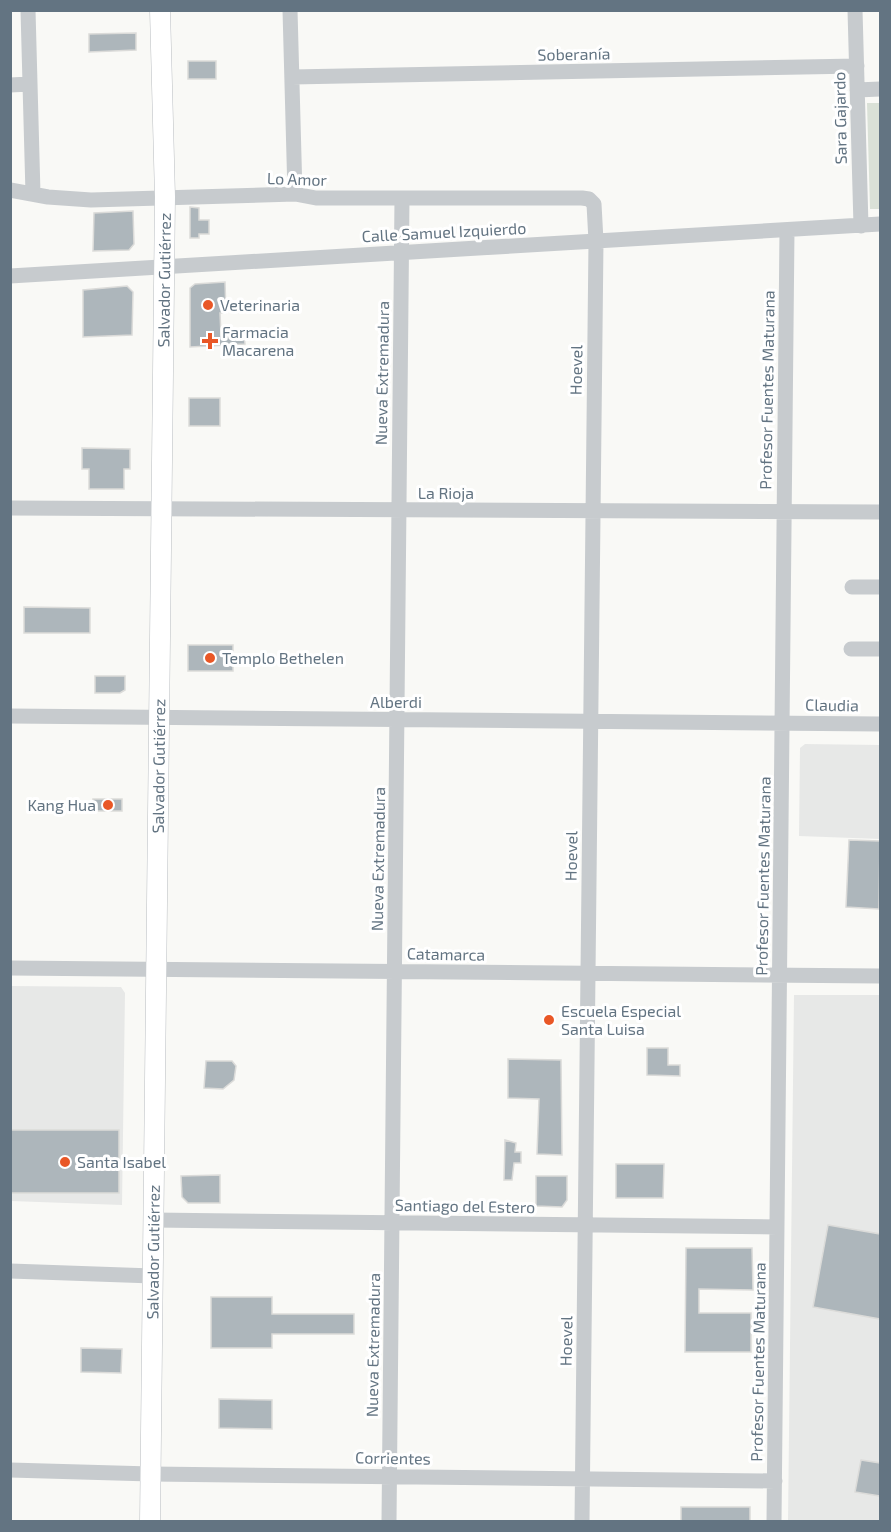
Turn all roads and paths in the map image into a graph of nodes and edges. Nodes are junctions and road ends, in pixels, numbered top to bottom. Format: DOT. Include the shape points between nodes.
graph roads {
  1 [pos="28,10"];
  2 [pos="160,10"];
  3 [pos="290,10"];
  4 [pos="855,10"];
  5 [pos="857,66"];
  6 [pos="292,77"];
  7 [pos="30,84"];
  8 [pos="10,85"];
  9 [pos="880,89"];
  10 [pos="857,90"];
  11 [pos="10,190"];
  12 [pos="33,194"];
  13 [pos="295,194"];
  14 [pos="165,197"];
  15 [pos="402,198"];
  16 [pos="582,198"];
  17 [pos="880,224"];
  18 [pos="861,225"];
  19 [pos="787,230"];
  20 [pos="596,241"];
  21 [pos="401,253"];
  22 [pos="163,267"];
  23 [pos="10,276"];
  24 [pos="10,508"];
  25 [pos="160,509"];
  26 [pos="399,511"];
  27 [pos="593,512"];
  28 [pos="784,512"];
  29 [pos="880,512"];
  30 [pos="852,587"];
  31 [pos="880,587"];
  32 [pos="851,649"];
  33 [pos="880,649"];
  34 [pos="10,716"];
  35 [pos="158,718"];
  36 [pos="397,720"];
  37 [pos="591,720"];
  38 [pos="782,722"];
  39 [pos="880,724"];
  40 [pos="10,968"];
  41 [pos="156,969"];
  42 [pos="395,971"];
  43 [pos="588,973"];
  44 [pos="780,974"];
  45 [pos="880,976"];
  46 [pos="153,1220"];
  47 [pos="392,1223"];
  48 [pos="585,1225"];
  49 [pos="777,1227"];
  50 [pos="10,1271"];
  51 [pos="153,1276"];
  52 [pos="10,1470"];
  53 [pos="151,1473"];
  54 [pos="390,1476"];
  55 [pos="583,1478"];
  56 [pos="775,1480"];
  57 [pos="150,1521"];
  58 [pos="389,1521"];
  59 [pos="582,1521"];
  60 [pos="774,1521"];
  1 -- 7 [label="street"];
  2 -- 14 [label="main road, Salvador Gutiérrez"];
  3 -- 6 [label="street"];
  4 -- 5 [label="street, Sara Gajardo"];
  5 -- 6 [label="street, Soberanía"];
  5 -- 10 [label="street, Sara Gajardo"];
  6 -- 13 [label="street"];
  7 -- 8 [label="street"];
  7 -- 12 [label="street"];
  9 -- 10 [label="street"];
  10 -- 18 [label="street, Sara Gajardo"];
  11 -- 12 [label="street, Lo Amor"];
  12 -- 14 [label="street, Lo Amor" via="77,200"];
  13 -- 14 [label="street, Lo Amor"];
  13 -- 15 [label="street, Lo Amor" via="309,198"];
  14 -- 22 [label="main road, Salvador Gutiérrez"];
  15 -- 16 [label="street, Lo Amor"];
  15 -- 21 [label="street, Nueva Extremadura"];
  16 -- 20 [label="street, Hoevel" via="592,201 595,207"];
  17 -- 18 [label="street, Calle Samuel Izquierdo"];
  18 -- 19 [label="street, Calle Samuel Izquierdo"];
  19 -- 20 [label="street, Calle Samuel Izquierdo"];
  19 -- 28 [label="street, Profesor Fuentes Maturana"];
  20 -- 21 [label="street, Calle Samuel Izquierdo"];
  20 -- 27 [label="street, Hoevel"];
  21 -- 22 [label="street, Calle Samuel Izquierdo"];
  21 -- 26 [label="street, Nueva Extremadura"];
  22 -- 23 [label="street, Calle Samuel Izquierdo"];
  22 -- 25 [label="main road, Salvador Gutiérrez"];
  24 -- 25 [label="street, La Rioja"];
  25 -- 26 [label="street, La Rioja"];
  25 -- 35 [label="main road, Salvador Gutiérrez"];
  26 -- 27 [label="street, La Rioja"];
  26 -- 36 [label="street, Nueva Extremadura"];
  27 -- 28 [label="street, La Rioja"];
  27 -- 37 [label="street, Hoevel"];
  28 -- 29 [label="street, La Rioja"];
  28 -- 38 [label="street, Profesor Fuentes Maturana"];
  30 -- 31 [label="street"];
  32 -- 33 [label="street"];
  34 -- 35 [label="street, Alberdi"];
  35 -- 36 [label="street, Alberdi"];
  35 -- 41 [label="main road, Salvador Gutiérrez"];
  36 -- 37 [label="street, Alberdi"];
  36 -- 42 [label="street, Nueva Extremadura"];
  37 -- 38 [label="street, Alberdi"];
  37 -- 43 [label="street, Hoevel"];
  38 -- 39 [label="street, Claudia"];
  38 -- 44 [label="street, Profesor Fuentes Maturana"];
  40 -- 41 [label="street, Catamarca"];
  41 -- 42 [label="street, Catamarca"];
  41 -- 46 [label="main road, Salvador Gutiérrez"];
  42 -- 43 [label="street, Catamarca"];
  42 -- 47 [label="street, Nueva Extremadura"];
  43 -- 44 [label="street, Catamarca"];
  43 -- 48 [label="street, Hoevel"];
  44 -- 45 [label="street, Catamarca"];
  44 -- 49 [label="street, Profesor Fuentes Maturana"];
  46 -- 47 [label="street, Santiago del Estero"];
  46 -- 51 [label="main road, Salvador Gutiérrez"];
  47 -- 48 [label="street, Santiago del Estero"];
  47 -- 54 [label="street, Nueva Extremadura"];
  48 -- 49 [label="street, Santiago del Estero"];
  48 -- 55 [label="street, Hoevel"];
  49 -- 56 [label="street, Profesor Fuentes Maturana"];
  50 -- 51 [label="street"];
  51 -- 53 [label="main road, Salvador Gutiérrez"];
  52 -- 53 [label="street, Corrientes"];
  53 -- 54 [label="street, Corrientes"];
  53 -- 57 [label="main road, Salvador Gutiérrez"];
  54 -- 55 [label="street, Corrientes"];
  54 -- 58 [label="street, Nueva Extremadura"];
  55 -- 56 [label="street, Corrientes"];
  55 -- 59 [label="street, Hoevel"];
  56 -- 60 [label="street, Profesor Fuentes Maturana"];
}
